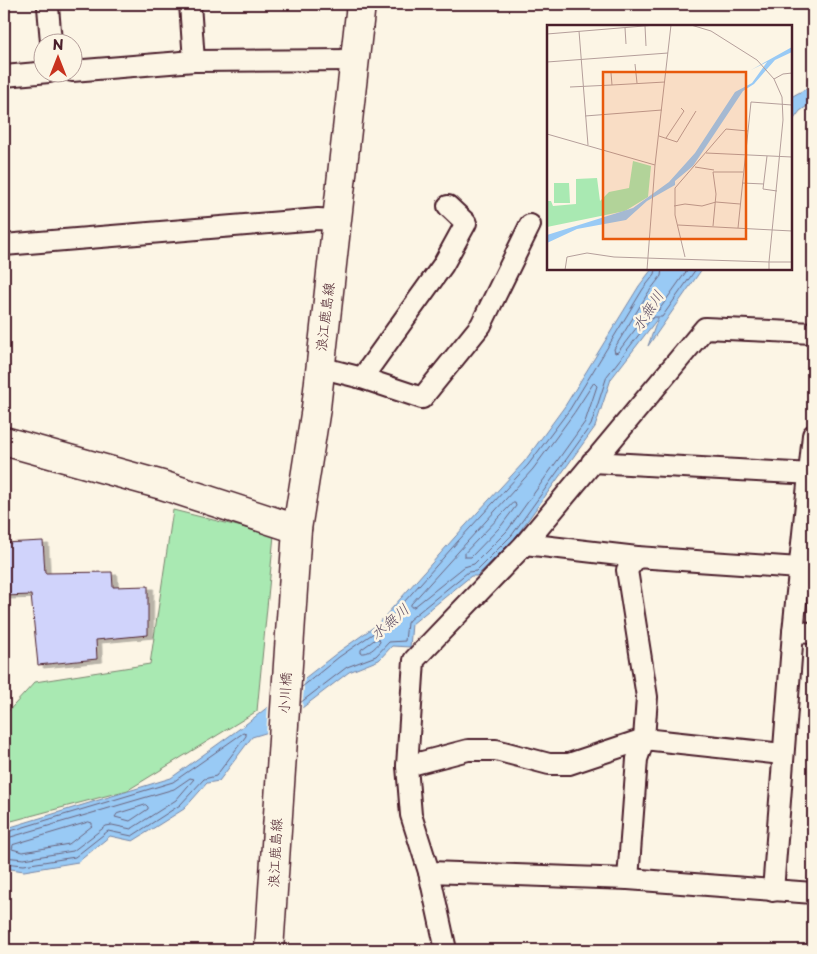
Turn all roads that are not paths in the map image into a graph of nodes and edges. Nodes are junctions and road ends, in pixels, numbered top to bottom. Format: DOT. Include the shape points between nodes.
graph roads {
  1 [pos="190,4"];
  2 [pos="361,4"];
  3 [pos="48,7"];
  4 [pos="50,32"];
  5 [pos="354,60"];
  6 [pos="194,61"];
  7 [pos="82,70"];
  8 [pos="32,74"];
  9 [pos="4,76"];
  10 [pos="448,206"];
  11 [pos="337,220"];
  12 [pos="530,225"];
  13 [pos="4,245"];
  14 [pos="813,333"];
  15 [pos="319,367"];
  16 [pos="362,378"];
  17 [pos="813,435"];
  18 [pos="4,441"];
  19 [pos="592,462"];
  20 [pos="811,473"];
  21 [pos="297,529"];
  22 [pos="525,544"];
  23 [pos="637,557"];
  24 [pos="799,568"];
  25 [pos="289,629"];
  26 [pos="793,632"];
  27 [pos="813,633"];
  28 [pos="644,739"];
  29 [pos="782,754"];
  30 [pos="282,757"];
  31 [pos="407,766"];
  32 [pos="429,872"];
  33 [pos="628,879"];
  34 [pos="773,891"];
  35 [pos="813,893"];
  36 [pos="268,950"];
  37 [pos="446,950"];
  1 -- 6 [label="street"];
  2 -- 5 [label="main road, 浪江鹿島線"];
  3 -- 4 [label="street"];
  5 -- 6 [label="street"];
  5 -- 11 [label="main road, 浪江鹿島線"];
  6 -- 7 [label="street"];
  8 -- 9 [label="street"];
  10 -- 16 [label="street" via="466,223 443,265"];
  11 -- 13 [label="street"];
  11 -- 15 [label="main road, 浪江鹿島線"];
  12 -- 16 [label="street" via="481,325 422,398"];
  14 -- 19 [label="street" via="705,328"];
  15 -- 16 [label="street"];
  15 -- 21 [label="main road, 浪江鹿島線" via="316,408"];
  17 -- 20 [label="street"];
  18 -- 21 [label="main road" via="162,485"];
  19 -- 20 [label="street"];
  19 -- 22 [label="street"];
  20 -- 24 [label="street"];
  21 -- 25 [label="main road, 浪江鹿島線"];
  22 -- 23 [label="street"];
  22 -- 31 [label="street" via="414,660"];
  23 -- 24 [label="street"];
  23 -- 28 [label="street" via="627,570 647,698"];
  24 -- 26 [label="street"];
  25 -- 30 [label="main road, 小川橋"];
  26 -- 27 [label="street"];
  26 -- 29 [label="street"];
  28 -- 29 [label="street"];
  28 -- 31 [label="street" via="569,764 549,764 496,750 468,750"];
  28 -- 33 [label="street" via="637,759"];
  29 -- 34 [label="street"];
  30 -- 36 [label="main road, 浪江鹿島線"];
  31 -- 32 [label="street" via="411,814"];
  32 -- 33 [label="street"];
  32 -- 37 [label="street"];
  33 -- 34 [label="street"];
  34 -- 35 [label="street"];
}
